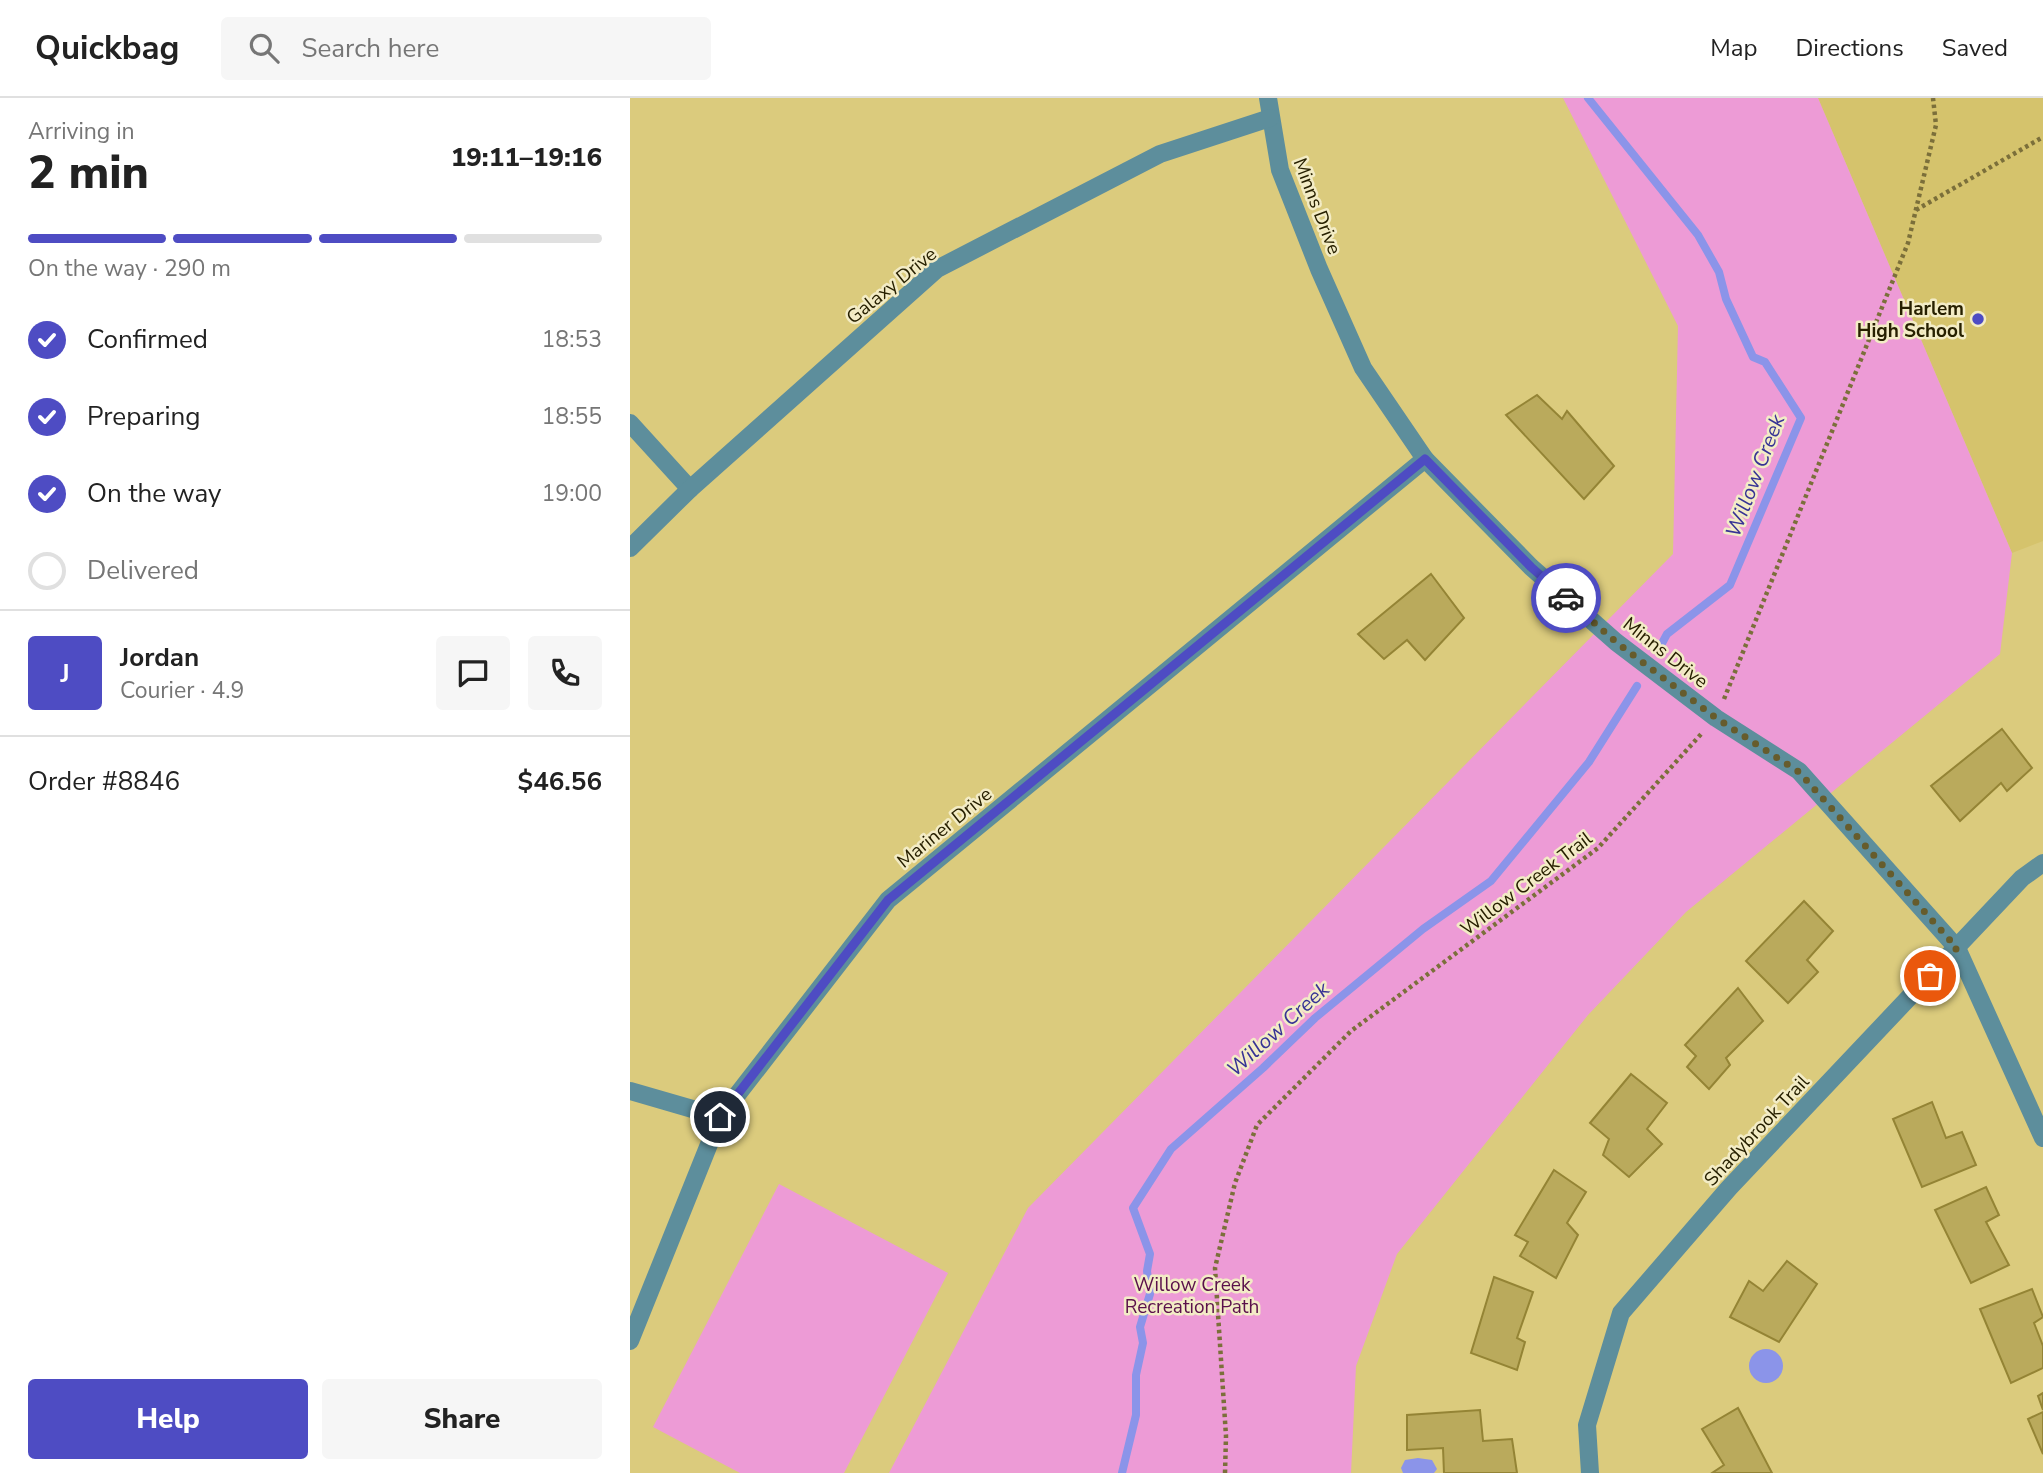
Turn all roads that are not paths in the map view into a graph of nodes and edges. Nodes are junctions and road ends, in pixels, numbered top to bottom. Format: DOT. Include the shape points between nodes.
graph roads {
  1 [pos="1268,98"];
  2 [pos="1270,118"];
  3 [pos="630,423"];
  4 [pos="1425,459"];
  5 [pos="690,489"];
  6 [pos="630,548"];
  7 [pos="2043,863"];
  8 [pos="1957,948"];
  9 [pos="630,1091"];
  10 [pos="720,1117"];
  11 [pos="2043,1138"];
  12 [pos="630,1341"];
  13 [pos="1590,1473"];
  1 -- 2 [label="street, Minns Drive"];
  2 -- 4 [label="street, Minns Drive" via="1280,170 1363,369"];
  2 -- 5 [label="street, Galaxy Drive" via="1160,154 937,269"];
  3 -- 5 [label="street"];
  4 -- 8 [label="street, Minns Drive" via="1531,567 1616,642 1716,718 1799,772"];
  4 -- 10 [label="street, Mariner Drive" via="888,900"];
  5 -- 6 [label="street, Galaxy Drive"];
  7 -- 8 [label="street, Shadybrook Trail" via="2022,878"];
  8 -- 11 [label="street, Minns Drive"];
  8 -- 13 [label="street, Shadybrook Trail" via="1729,1188 1621,1313 1587,1425"];
  9 -- 10 [label="street"];
  10 -- 12 [label="street, Mariner Drive"];
}
